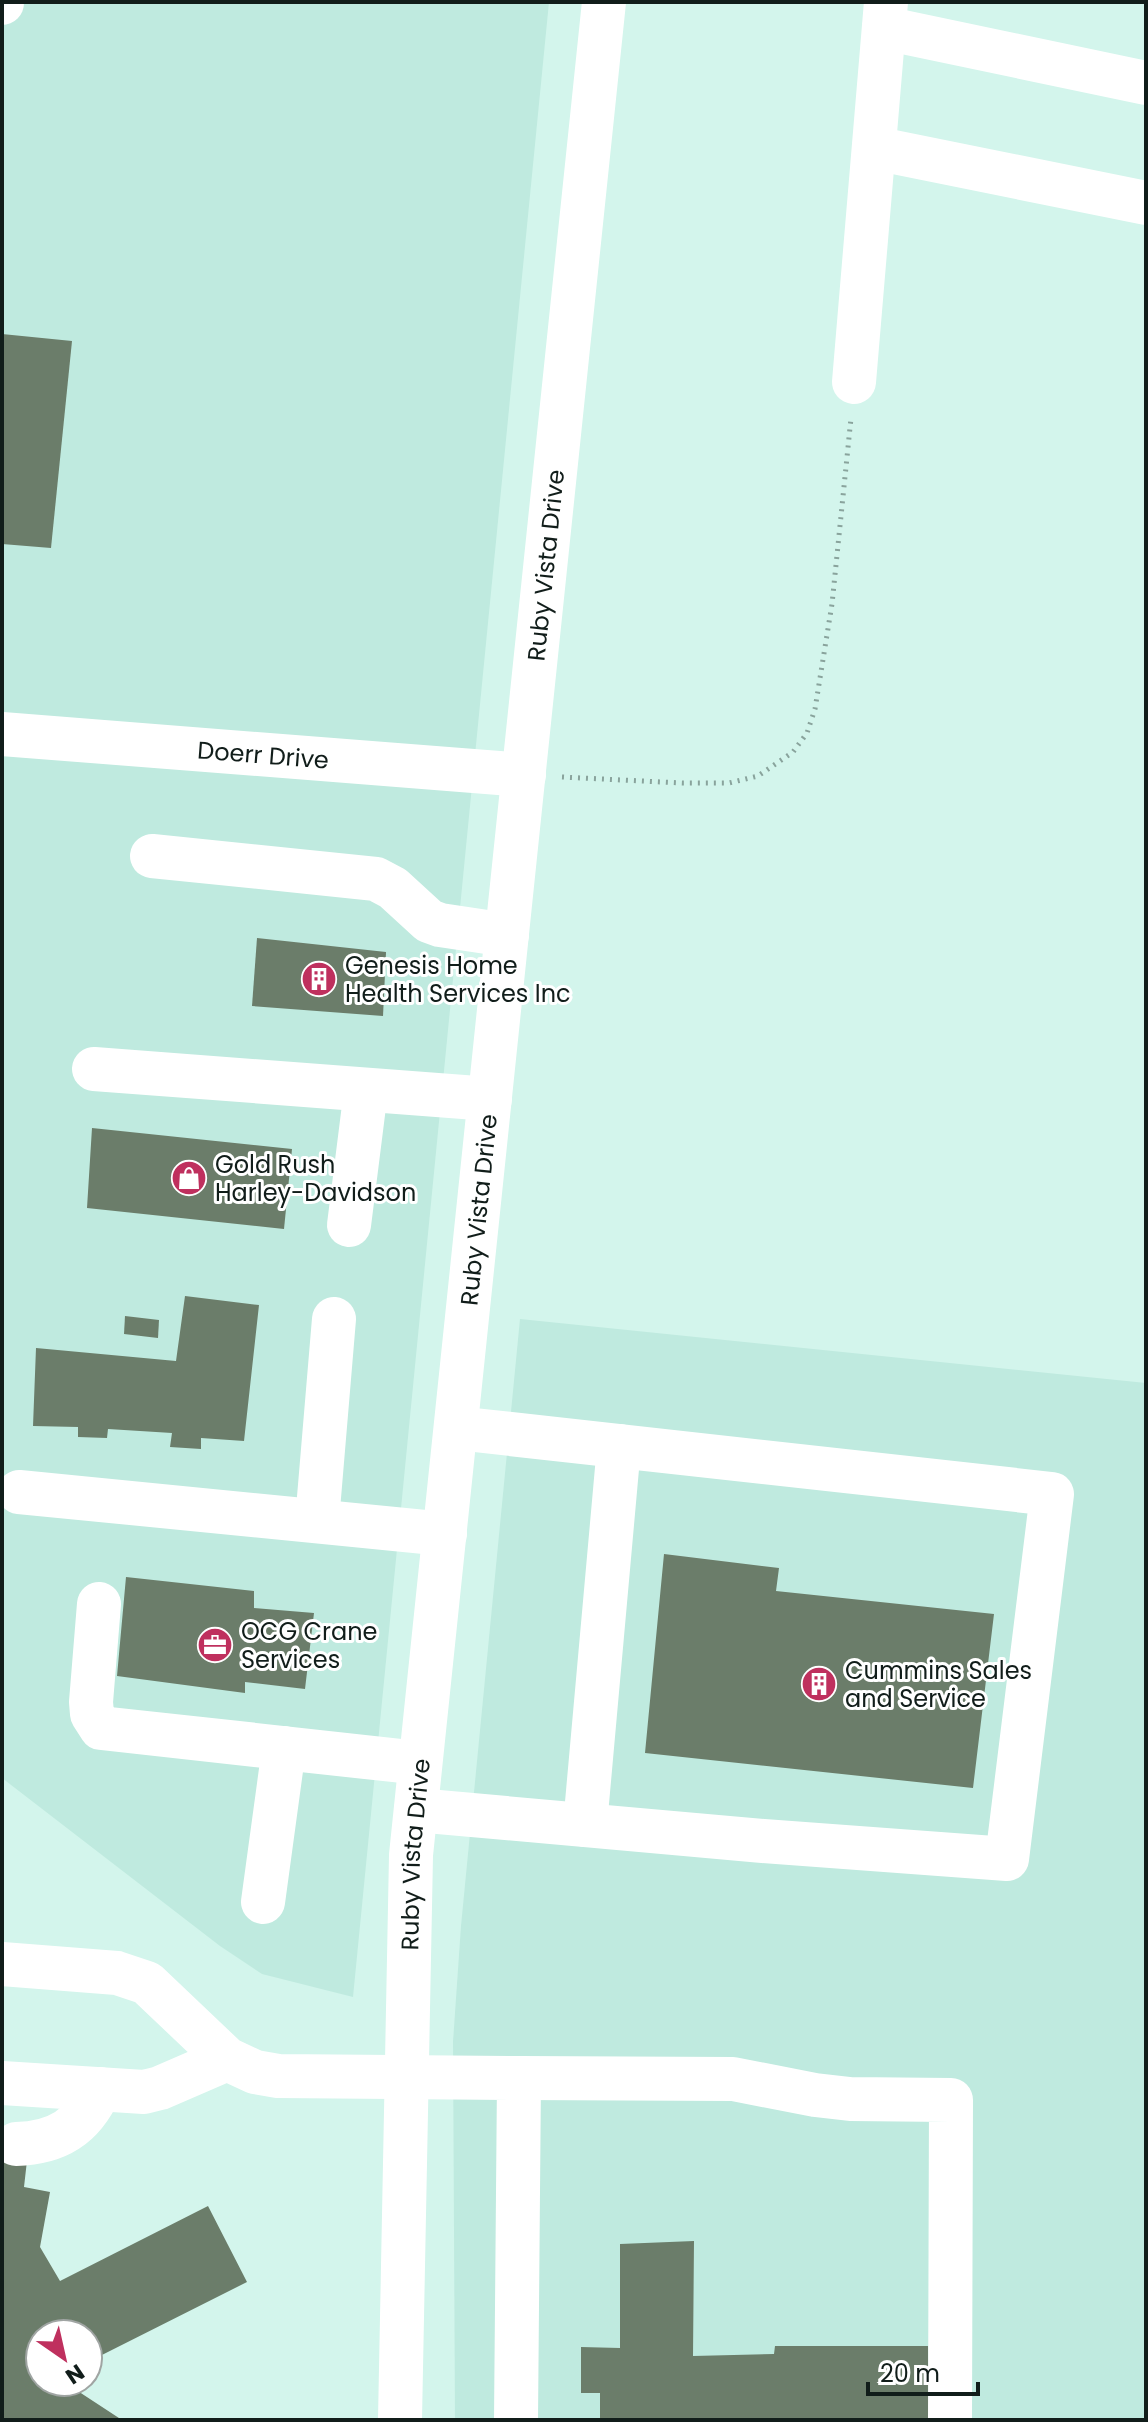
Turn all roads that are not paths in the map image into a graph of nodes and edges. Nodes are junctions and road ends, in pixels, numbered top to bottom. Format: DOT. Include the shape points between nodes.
graph roads {
  1 [pos="604,2"];
  2 [pos="885,15"];
  3 [pos="1146,83"];
  4 [pos="874,148"];
  5 [pos="1146,203"];
  6 [pos="854,382"];
  7 [pos="2,734"];
  8 [pos="524,775"];
  9 [pos="152,856"];
  10 [pos="507,935"];
  11 [pos="94,1069"];
  12 [pos="366,1090"];
  13 [pos="490,1099"];
  14 [pos="349,1225"];
  15 [pos="334,1319"];
  16 [pos="456,1428"];
  17 [pos="619,1446"];
  18 [pos="19,1492"];
  19 [pos="317,1521"];
  20 [pos="445,1534"];
  21 [pos="99,1604"];
  22 [pos="284,1748"];
  23 [pos="420,1763"];
  24 [pos="416,1810"];
  25 [pos="585,1825"];
  26 [pos="263,1902"];
  27 [pos="2,1964"];
  28 [pos="227,2059"];
  29 [pos="407,2078"];
  30 [pos="519,2078"];
  31 [pos="2,2083"];
  32 [pos="100,2089"];
  33 [pos="16,2144"];
  34 [pos="400,2420"];
  35 [pos="516,2420"];
  36 [pos="950,2420"];
  1 -- 8 [label="street, Ruby Vista Drive"];
  2 -- 3 [label="street"];
  2 -- 4 [label="street"];
  4 -- 5 [label="street"];
  4 -- 6 [label="street"];
  7 -- 8 [label="street, Doerr Drive"];
  8 -- 10 [label="street, Ruby Vista Drive"];
  9 -- 10 [label="street" via="376,879 429,921"];
  10 -- 13 [label="street, Ruby Vista Drive"];
  11 -- 12 [label="street"];
  12 -- 13 [label="street"];
  12 -- 14 [label="street"];
  13 -- 16 [label="street, Ruby Vista Drive"];
  15 -- 19 [label="street"];
  16 -- 17 [label="street"];
  16 -- 20 [label="street, Ruby Vista Drive"];
  17 -- 25 [label="street"];
  17 -- 25 [label="street" via="1052,1494 1007,1859"];
  18 -- 19 [label="street"];
  19 -- 20 [label="street"];
  20 -- 23 [label="street, Ruby Vista Drive"];
  21 -- 22 [label="street" via="91,1702 101,1728"];
  22 -- 23 [label="street"];
  22 -- 26 [label="street"];
  23 -- 24 [label="street, Ruby Vista Drive"];
  24 -- 25 [label="street"];
  24 -- 29 [label="street, Ruby Vista Drive"];
  27 -- 28 [label="street" via="117,1973 147,1983"];
  28 -- 29 [label="street" via="278,2076"];
  28 -- 32 [label="street" via="144,2092"];
  29 -- 30 [label="street"];
  29 -- 34 [label="street, Ruby Vista Drive"];
  30 -- 35 [label="street"];
  30 -- 36 [label="street" via="733,2079 850,2099 951,2100"];
  31 -- 32 [label="street"];
  32 -- 33 [label="street" via="77,2123 58,2136 39,2144"];
}
